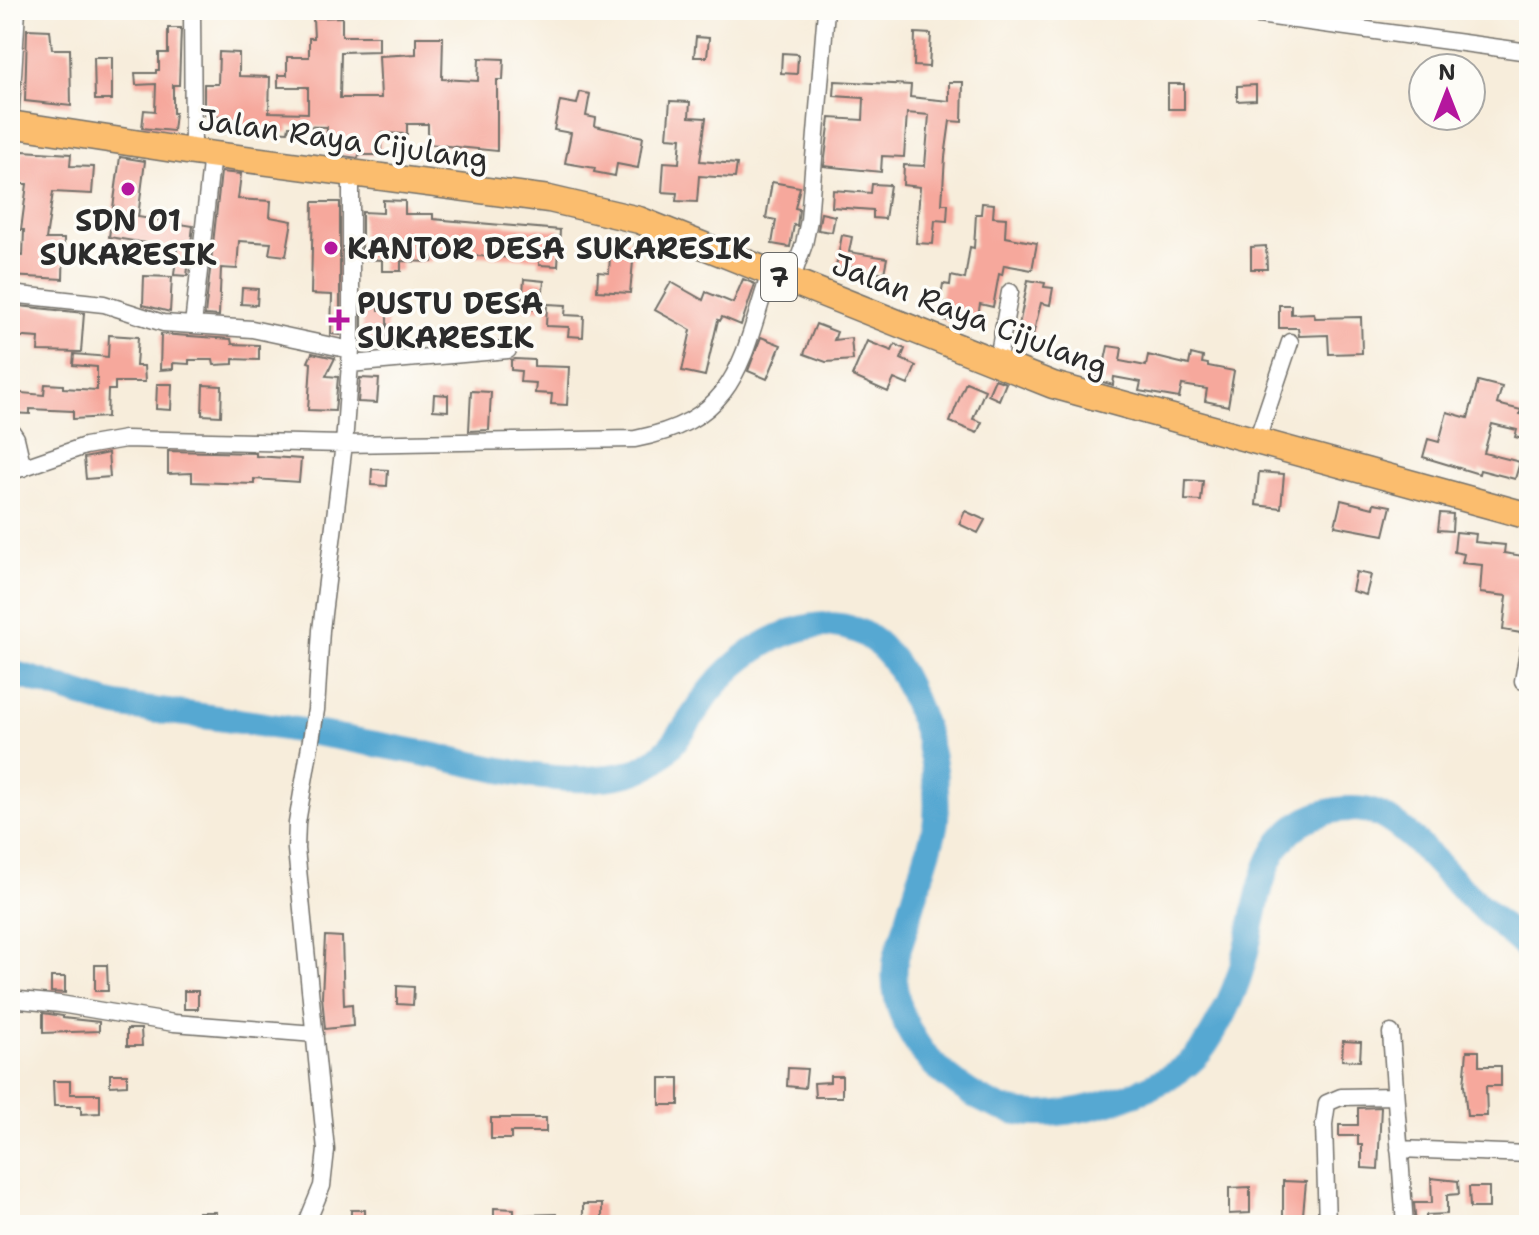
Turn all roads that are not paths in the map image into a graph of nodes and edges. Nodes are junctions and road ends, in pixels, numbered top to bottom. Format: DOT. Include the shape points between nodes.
graph roads {
  1 [pos="17,10"];
  2 [pos="192,10"];
  3 [pos="826,10"];
  4 [pos="1222,10"];
  5 [pos="1529,52"];
  6 [pos="12,124"];
  7 [pos="202,153"];
  8 [pos="10,158"];
  9 [pos="351,171"];
  10 [pos="780,277"];
  11 [pos="1010,292"];
  12 [pos="10,294"];
  13 [pos="193,325"];
  14 [pos="1290,342"];
  15 [pos="508,350"];
  16 [pos="350,357"];
  17 [pos="997,364"];
  18 [pos="10,429"];
  19 [pos="1257,440"];
  20 [pos="344,444"];
  21 [pos="16,470"];
  22 [pos="1529,516"];
  23 [pos="1529,647"];
  24 [pos="1523,681"];
  25 [pos="10,999"];
  26 [pos="1391,1033"];
  27 [pos="315,1034"];
  28 [pos="1395,1096"];
  29 [pos="1399,1149"];
  30 [pos="1529,1154"];
  31 [pos="306,1225"];
  32 [pos="1327,1225"];
  33 [pos="1405,1225"];
  1 -- 6 [label="street"];
  2 -- 7 [label="street"];
  3 -- 10 [label="street" via="809,220 804,244"];
  4 -- 5 [label="street"];
  6 -- 7 [label="highway, Jalan Raya Cijulang / 7"];
  6 -- 8 [label="street"];
  7 -- 9 [label="highway, Jalan Raya Cijulang / 7"];
  7 -- 13 [label="street"];
  9 -- 10 [label="highway, Jalan Raya Cijulang / 7" via="577,205 639,220"];
  9 -- 16 [label="street"];
  10 -- 17 [label="highway, Jalan Raya Cijulang / 7"];
  10 -- 20 [label="street" via="730,387 691,421 662,434 635,439"];
  11 -- 17 [label="street"];
  12 -- 13 [label="street" via="104,304 163,323"];
  13 -- 16 [label="street" via="252,329"];
  14 -- 19 [label="street"];
  15 -- 16 [label="street"];
  16 -- 20 [label="street"];
  17 -- 19 [label="highway, Jalan Raya Cijulang / 7" via="1081,393"];
  18 -- 21 [label="street" via="16,438"];
  19 -- 22 [label="highway, Jalan Raya Cijulang / 7"];
  20 -- 21 [label="street" via="125,439 85,446"];
  20 -- 27 [label="street" via="296,849"];
  23 -- 24 [label="street"];
  25 -- 27 [label="street" via="174,1023"];
  26 -- 28 [label="street"];
  27 -- 31 [label="street" via="326,1159 322,1186"];
  28 -- 29 [label="street"];
  28 -- 32 [label="street" via="1341,1097 1327,1103"];
  29 -- 30 [label="street"];
  29 -- 33 [label="street"];
}
